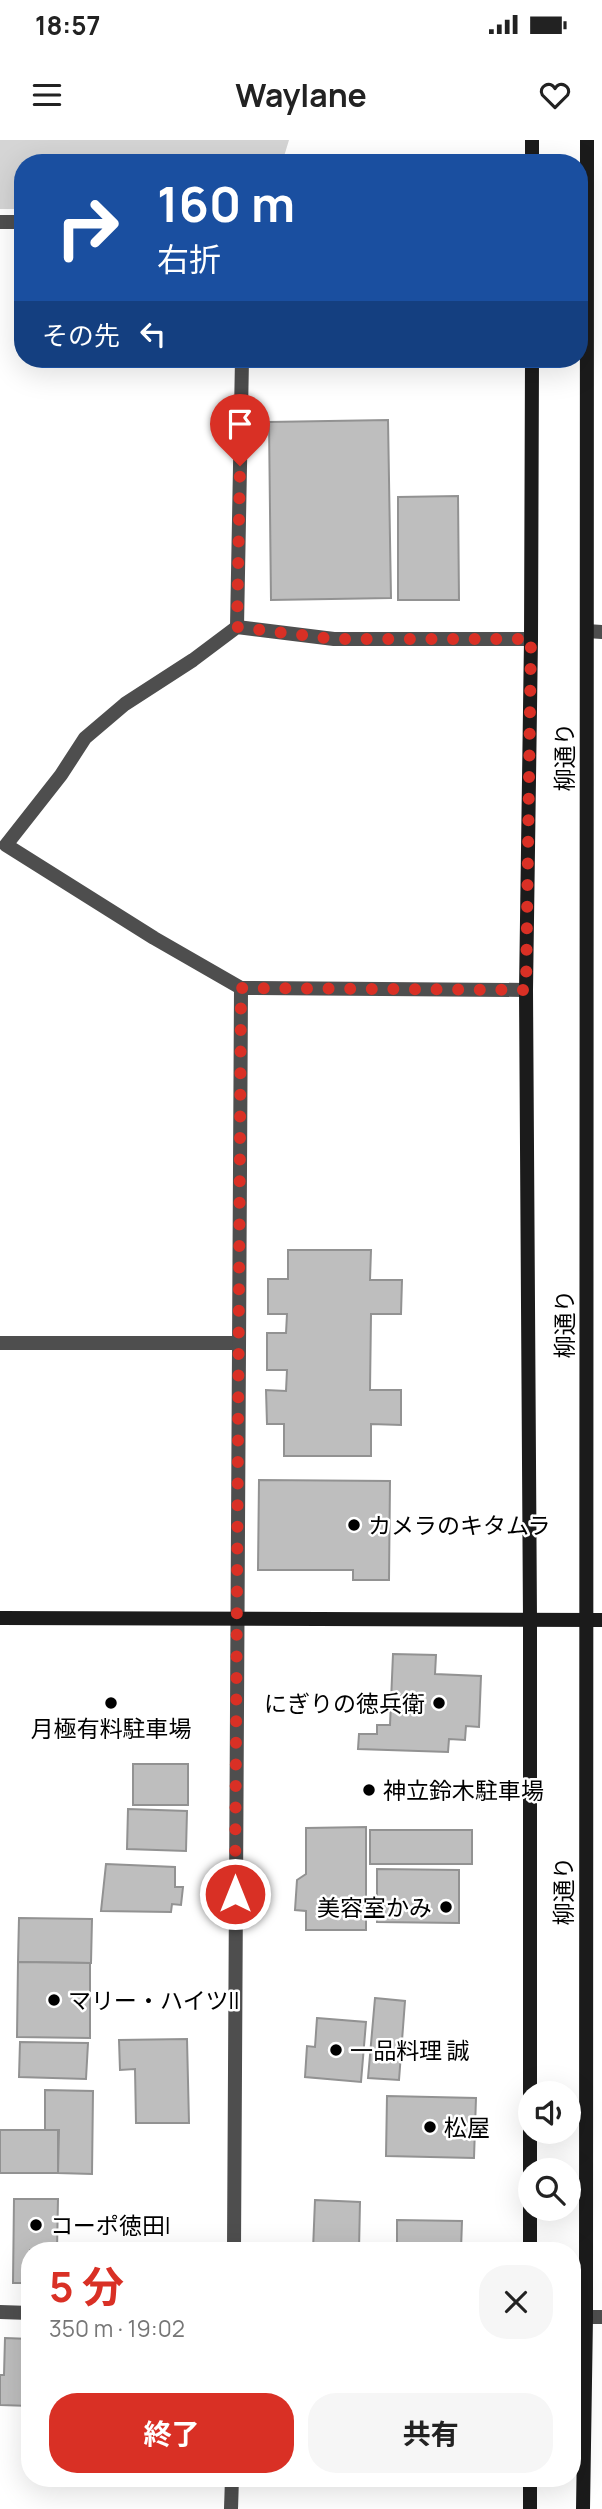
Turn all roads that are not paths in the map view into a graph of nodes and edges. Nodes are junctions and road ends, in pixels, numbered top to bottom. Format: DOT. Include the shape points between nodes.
graph roads {
  1 [pos="588,202"];
  2 [pos="242,368"];
  3 [pos="532,368"];
  4 [pos="237,627"];
  5 [pos="595,632"];
  6 [pos="531,639"];
  7 [pos="2,846"];
  8 [pos="241,988"];
  9 [pos="526,990"];
  10 [pos="0,1343"];
  11 [pos="237,1343"];
  12 [pos="0,1618"];
  13 [pos="587,1619"];
  14 [pos="602,1619"];
  15 [pos="236,1620"];
  16 [pos="530,1620"];
  17 [pos="234,2242"];
  18 [pos="530,2242"];
  19 [pos="0,2312"];
  20 [pos="21,2313"];
  21 [pos="586,2317"];
  22 [pos="602,2317"];
  23 [pos="232,2487"];
  24 [pos="530,2487"];
  25 [pos="232,2509"];
  26 [pos="530,2509"];
  27 [pos="583,2509"];
  1 -- 5 [label="street, 柳通り"];
  2 -- 4 [label="street"];
  3 -- 6 [label="street, 柳通り"];
  4 -- 6 [label="street" via="334,639"];
  4 -- 7 [label="street" via="125,704 85,738 61,775"];
  5 -- 13 [label="street, 柳通り"];
  6 -- 9 [label="street, 柳通り"];
  7 -- 8 [label="street"];
  8 -- 9 [label="street"];
  8 -- 11 [label="street"];
  9 -- 16 [label="street, 柳通り"];
  10 -- 11 [label="street"];
  11 -- 15 [label="street"];
  12 -- 15 [label="street"];
  13 -- 14 [label="street"];
  13 -- 16 [label="street"];
  13 -- 21 [label="street, 柳通り"];
  15 -- 16 [label="street"];
  15 -- 17 [label="street"];
  16 -- 18 [label="street, 柳通り"];
  19 -- 20 [label="street"];
  21 -- 22 [label="street"];
  21 -- 27 [label="street, 柳通り"];
  23 -- 25 [label="street"];
  24 -- 26 [label="street"];
}
